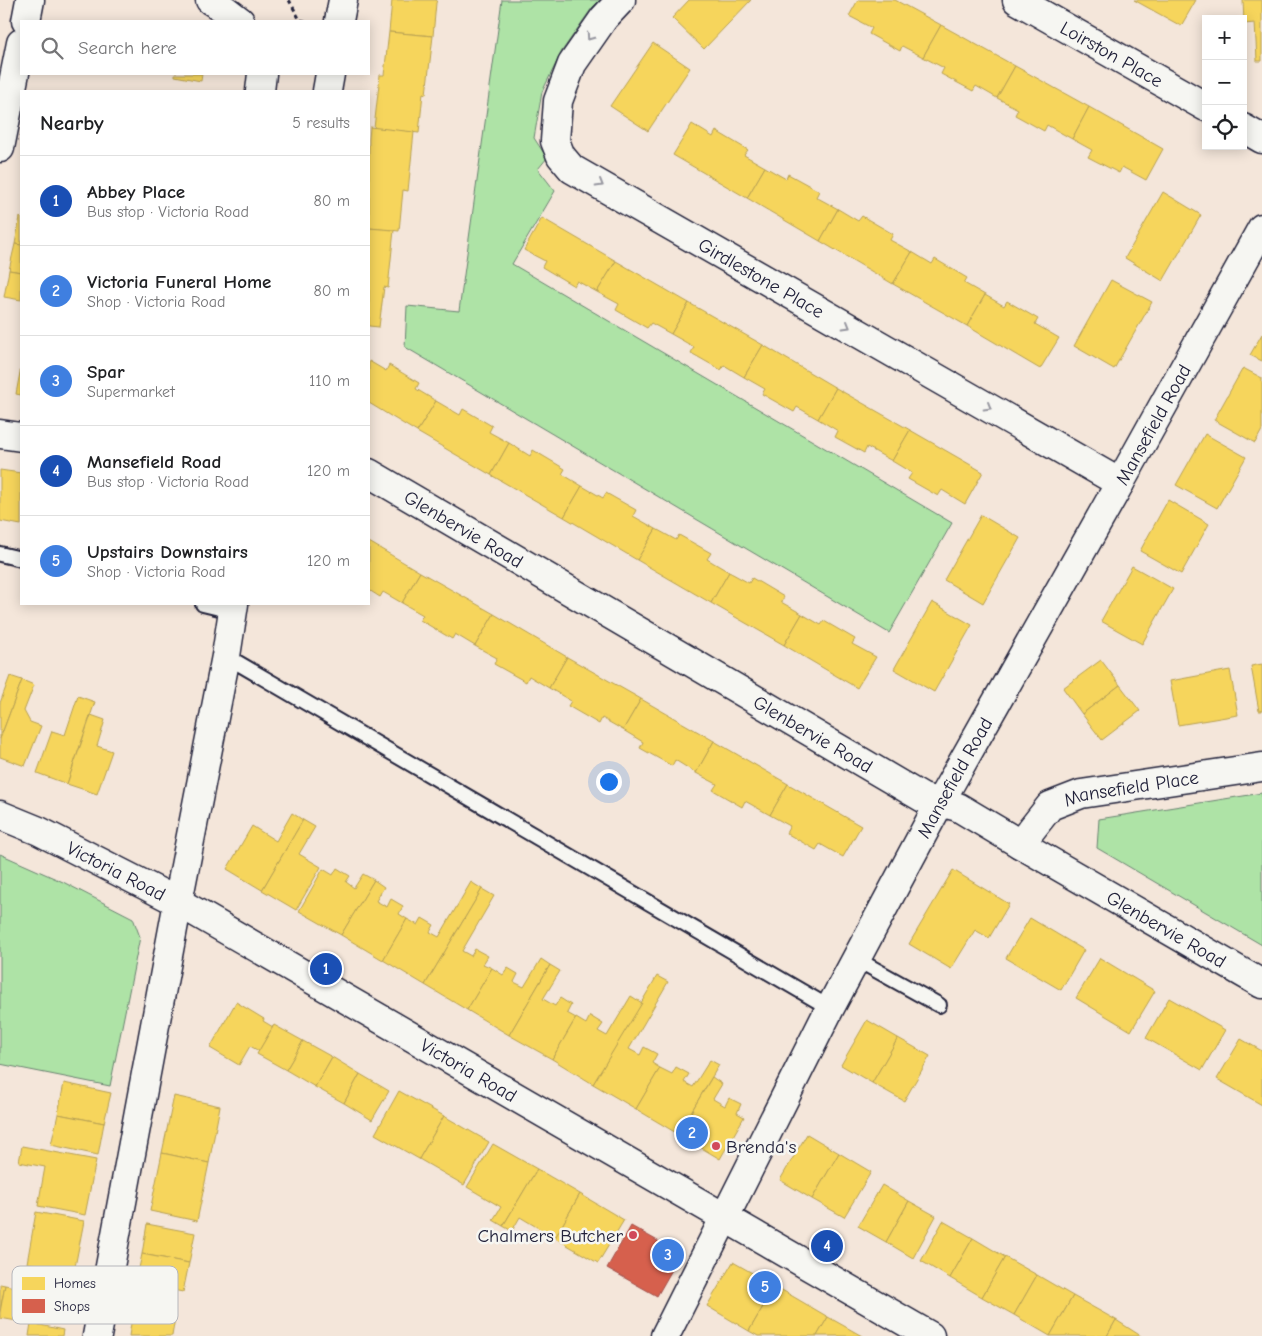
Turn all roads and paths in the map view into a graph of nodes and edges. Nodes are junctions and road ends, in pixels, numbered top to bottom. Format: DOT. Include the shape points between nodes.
graph roads {
  1 [pos="30,0"];
  2 [pos="210,0"];
  3 [pos="289,0"];
  4 [pos="343,0"];
  5 [pos="621,0"];
  6 [pos="1017,0"];
  7 [pos="26,20"];
  8 [pos="239,20"];
  9 [pos="300,20"];
  10 [pos="339,20"];
  11 [pos="20,48"];
  12 [pos="262,75"];
  13 [pos="330,75"];
  14 [pos="260,90"];
  15 [pos="327,90"];
  16 [pos="1202,105"];
  17 [pos="1247,130"];
  18 [pos="1262,139"];
  19 [pos="0,148"];
  20 [pos="1262,228"];
  21 [pos="0,434"];
  22 [pos="20,437"];
  23 [pos="370,474"];
  24 [pos="1120,483"];
  25 [pos="0,554"];
  26 [pos="20,559"];
  27 [pos="213,605"];
  28 [pos="233,607"];
  29 [pos="226,656"];
  30 [pos="1262,767"];
  31 [pos="940,802"];
  32 [pos="0,815"];
  33 [pos="1020,844"];
  34 [pos="178,902"];
  35 [pos="856,959"];
  36 [pos="1262,984"];
  37 [pos="939,1005"];
  38 [pos="830,1008"];
  39 [pos="724,1218"];
  40 [pos="110,1266"];
  41 [pos="665,1336"];
  42 [pos="930,1336"];
  1 -- 7 [label="street"];
  2 -- 8 [label="street"];
  3 -- 9 [label="path"];
  4 -- 10 [label="street"];
  5 -- 24 [label="street, Girdlestone Place, one-way" via="604,18 572,64 558,101 555,141 561,156 572,168"];
  6 -- 16 [label="street, Loirston Place"];
  11 -- 19 [label="street"];
  12 -- 14 [label="street"];
  13 -- 15 [label="street"];
  17 -- 18 [label="street"];
  20 -- 24 [label="street, Mansefield Road"];
  21 -- 22 [label="street"];
  23 -- 31 [label="street, Glenbervie Road" via="923,798"];
  24 -- 31 [label="street, Mansefield Road"];
  25 -- 26 [label="lane"];
  27 -- 28 [label="lane"];
  28 -- 29 [label="street"];
  29 -- 34 [label="street"];
  29 -- 38 [label="lane"];
  30 -- 33 [label="street, Mansefield Place" via="1081,794 1050,806"];
  31 -- 33 [label="street, Glenbervie Road" via="958,807"];
  31 -- 35 [label="street, Mansefield Road"];
  32 -- 34 [label="street, Victoria Road" via="39,831"];
  33 -- 36 [label="street, Glenbervie Road"];
  34 -- 39 [label="street, Victoria Road"];
  34 -- 40 [label="street"];
  35 -- 37 [label="lane"];
  35 -- 38 [label="street, Mansefield Road"];
  38 -- 39 [label="street, Mansefield Road"];
  39 -- 41 [label="street, Mansefield Road"];
  39 -- 42 [label="street, Victoria Road"];
}
